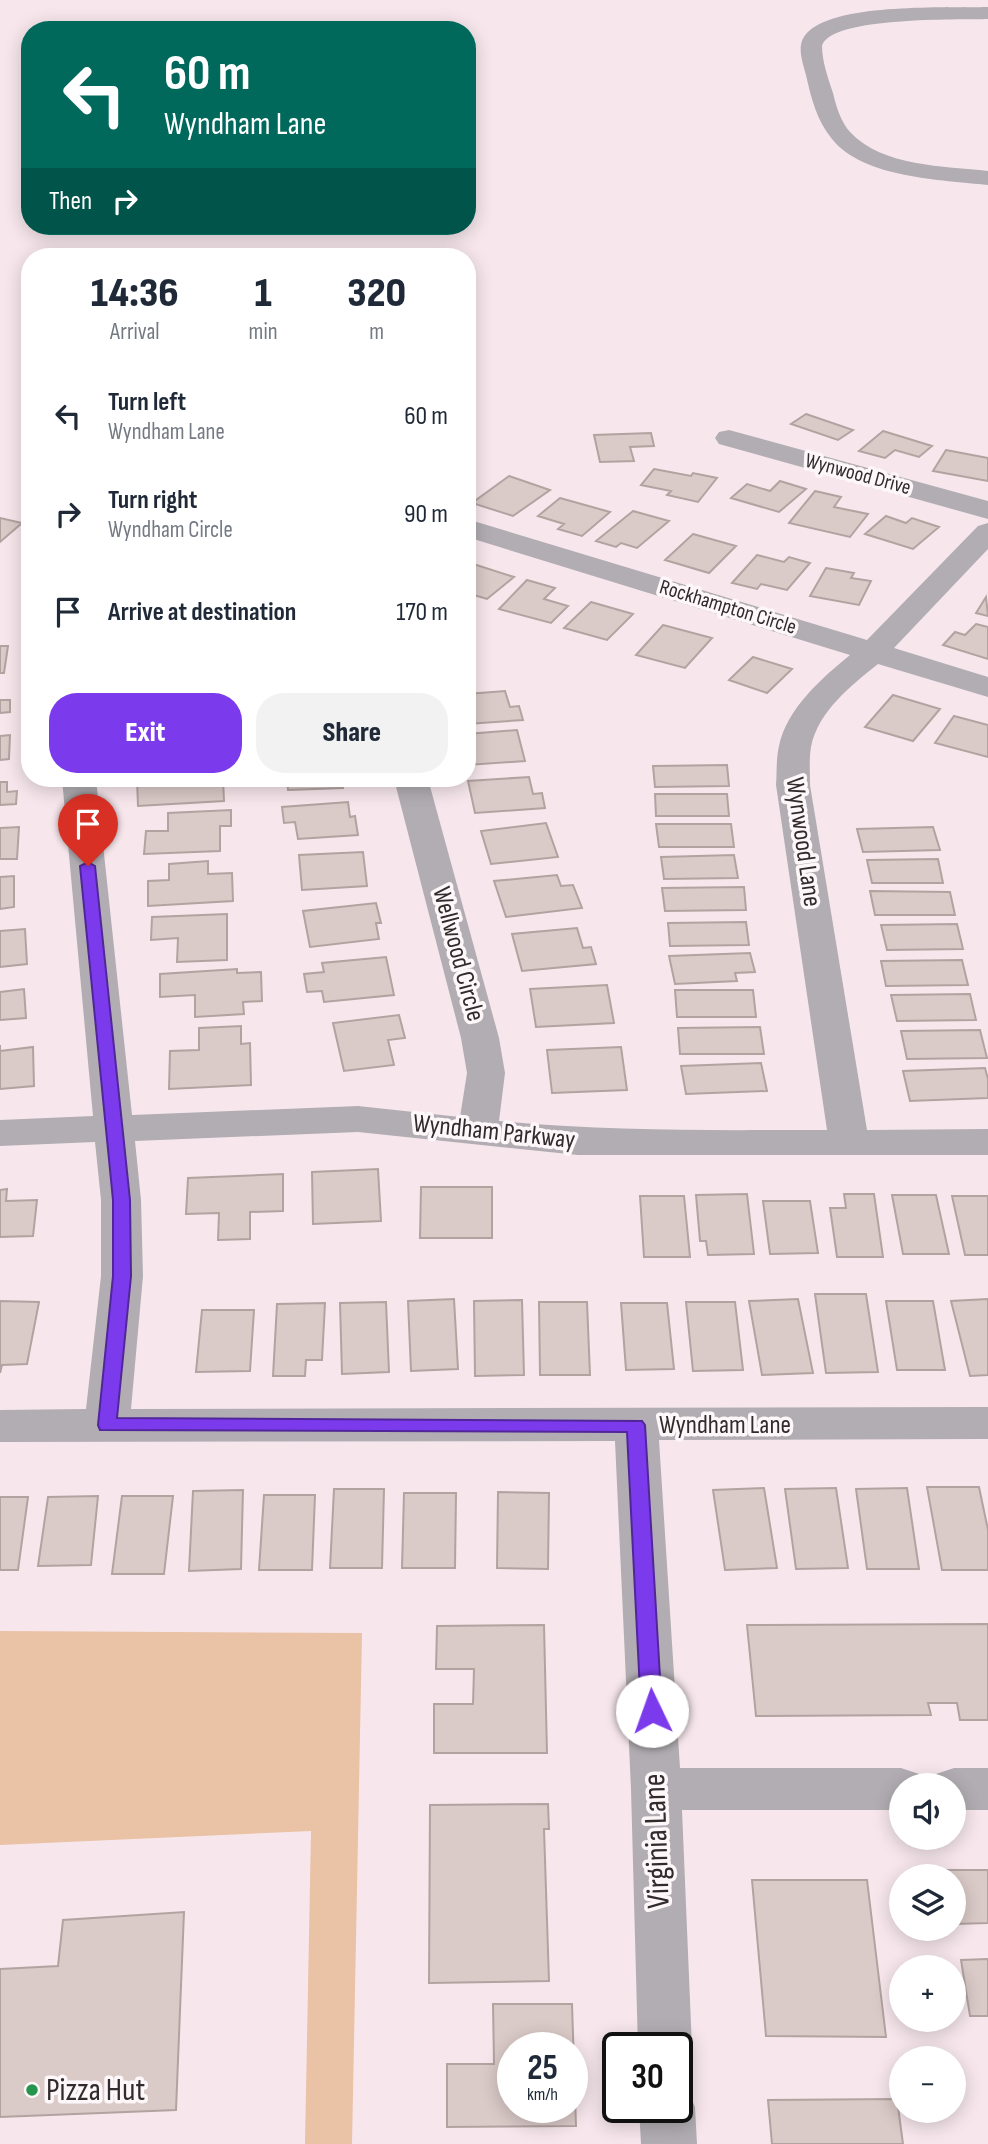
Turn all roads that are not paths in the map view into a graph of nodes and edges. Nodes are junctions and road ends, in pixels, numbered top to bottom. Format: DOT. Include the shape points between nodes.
graph roads {
  1 [pos="988,13"];
  2 [pos="988,178"];
  3 [pos="729,438"];
  4 [pos="988,510"];
  5 [pos="476,531"];
  6 [pos="988,532"];
  7 [pos="873,652"];
  8 [pos="988,687"];
  9 [pos="80,787"];
  10 [pos="413,787"];
  11 [pos="113,1129"];
  12 [pos="478,1131"];
  13 [pos="0,1133"];
  14 [pos="849,1142"];
  15 [pos="988,1142"];
  16 [pos="988,1423"];
  17 [pos="107,1425"];
  18 [pos="636,1425"];
  19 [pos="0,1426"];
  20 [pos="656,1789"];
  21 [pos="889,1789"];
  22 [pos="966,1789"];
  23 [pos="988,1789"];
  24 [pos="664,2032"];
  25 [pos="668,2123"];
  26 [pos="669,2144"];
  1 -- 2 [label="street" via="855,21 820,32 810,48 819,86 839,134 848,144 894,163"];
  3 -- 4 [label="street, Wynwood Drive"];
  5 -- 7 [label="street, Rockhampton Circle"];
  6 -- 7 [label="street, Wynwood Lane"];
  7 -- 8 [label="street, Rockhampton Circle"];
  7 -- 14 [label="street, Wynwood Lane" via="818,702 802,728 792,763"];
  9 -- 11 [label="street"];
  10 -- 12 [label="street, Wellwood Circle" via="480,1038 486,1073"];
  11 -- 12 [label="street, Wyndham Parkway" via="359,1119"];
  11 -- 13 [label="street, Wyndham Parkway"];
  11 -- 17 [label="street" via="121,1200 122,1276"];
  12 -- 14 [label="street, Wyndham Parkway" via="639,1144"];
  14 -- 15 [label="street, Wyndham Parkway"];
  16 -- 18 [label="street, Wyndham Lane"];
  17 -- 18 [label="street, Wyndham Lane"];
  17 -- 19 [label="street, Wyndham Lane"];
  18 -- 20 [label="street, Virginia Lane"];
  20 -- 21 [label="street"];
  20 -- 24 [label="street, Virginia Lane"];
  22 -- 23 [label="street"];
  25 -- 26 [label="street"];
}
